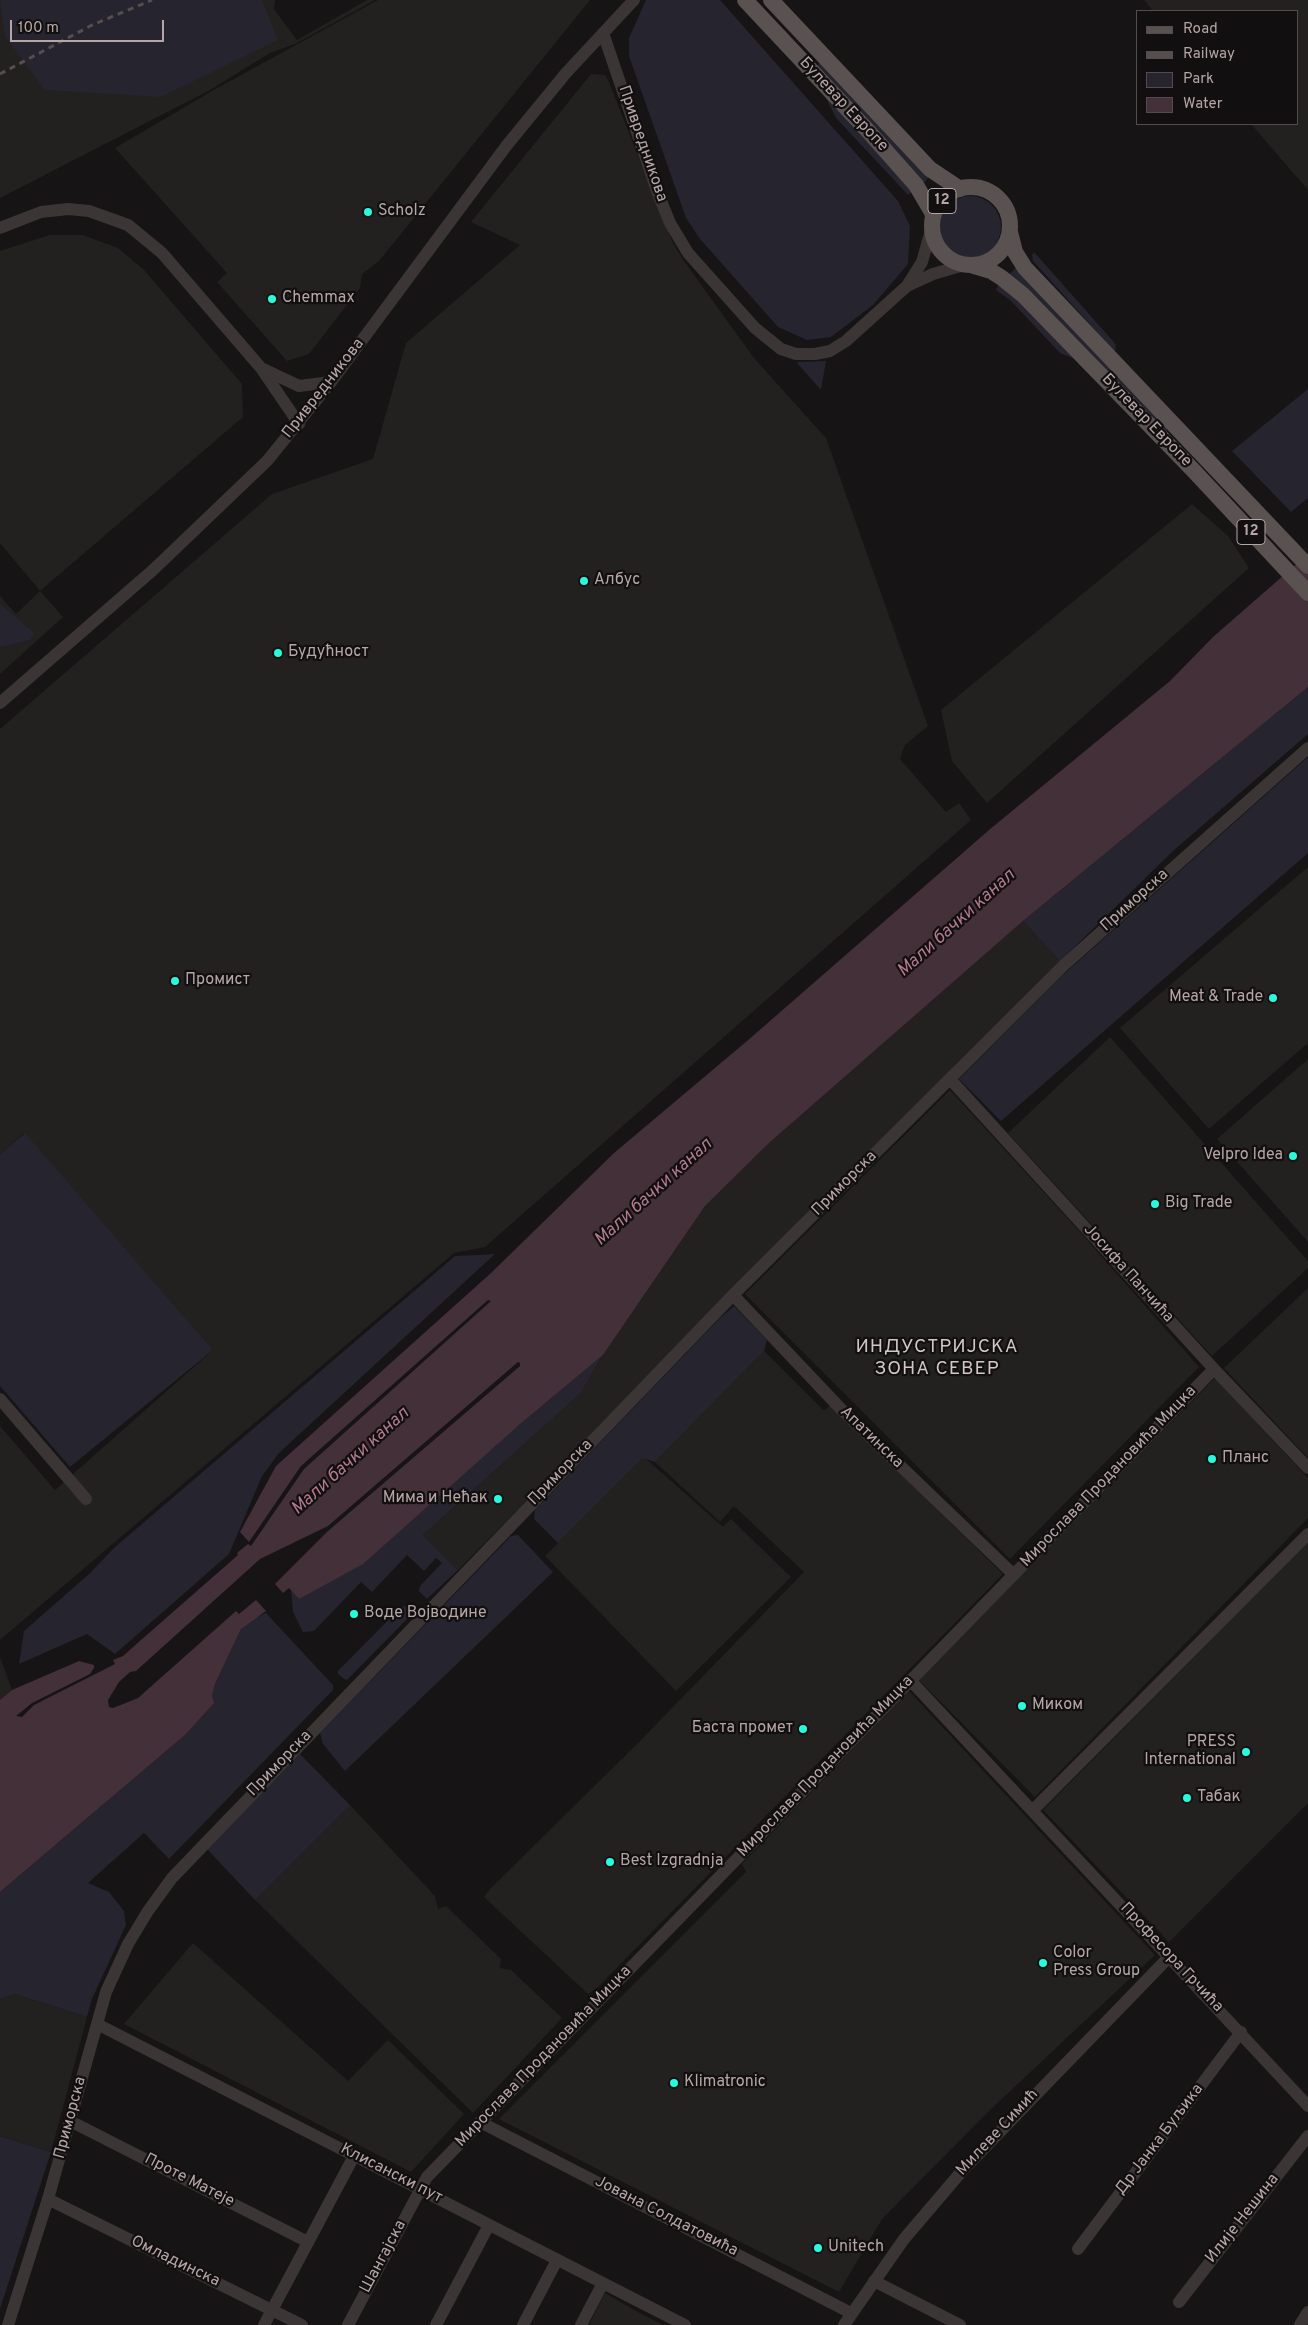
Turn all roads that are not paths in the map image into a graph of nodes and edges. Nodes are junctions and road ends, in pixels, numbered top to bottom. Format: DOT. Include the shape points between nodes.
graph roads {
  1 [pos="634,0"];
  2 [pos="745,0"];
  3 [pos="771,0"];
  4 [pos="603,33"];
  5 [pos="960,189"];
  6 [pos="932,222"];
  7 [pos="0,228"];
  8 [pos="1010,232"];
  9 [pos="967,265"];
  10 [pos="907,286"];
  11 [pos="261,368"];
  12 [pos="331,382"];
  13 [pos="299,424"];
  14 [pos="1308,566"];
  15 [pos="1308,593"];
  16 [pos="0,703"];
  17 [pos="1308,748"];
  18 [pos="950,1080"];
  19 [pos="733,1295"];
  20 [pos="1214,1369"];
  21 [pos="0,1399"];
  22 [pos="1308,1468"];
  23 [pos="86,1499"];
  24 [pos="1308,1534"];
  25 [pos="1013,1574"];
  26 [pos="910,1680"];
  27 [pos="1033,1810"];
  28 [pos="1170,1956"];
  29 [pos="96,2024"];
  30 [pos="1241,2032"];
  31 [pos="1308,2106"];
  32 [pos="70,2121"];
  33 [pos="480,2122"];
  34 [pos="1308,2136"];
  35 [pos="354,2156"];
  36 [pos="420,2189"];
  37 [pos="48,2199"];
  38 [pos="489,2224"];
  39 [pos="308,2242"];
  40 [pos="1078,2249"];
  41 [pos="557,2260"];
  42 [pos="874,2281"];
  43 [pos="603,2283"];
  44 [pos="1179,2302"];
  45 [pos="272,2309"];
  46 [pos="1308,2312"];
  47 [pos="851,2313"];
  48 [pos="8,2325"];
  49 [pos="264,2325"];
  50 [pos="302,2325"];
  51 [pos="348,2325"];
  52 [pos="436,2325"];
  53 [pos="523,2325"];
  54 [pos="581,2325"];
  55 [pos="685,2325"];
  56 [pos="844,2325"];
  57 [pos="960,2325"];
  58 [pos="1300,2325"];
  1 -- 4 [label="street, Привредникова"];
  2 -- 6 [label="main road, Булевар Европе / 12" via="916,185"];
  3 -- 5 [label="main road, Булевар Европе / 12" via="930,170"];
  4 -- 10 [label="street, Привредникова" via="670,223 688,253 768,340 796,354 830,351 846,341"];
  4 -- 12 [label="street, Привредникова" via="507,145"];
  5 -- 6 [label="main road, 12" via="944,198"];
  5 -- 8 [label="main road, Булевар Европе / 12" via="979,188 997,196 1007,212"];
  6 -- 9 [label="main road, Булевар Европе / 12" via="941,251 951,260"];
  6 -- 10 [label="street" via="922,262"];
  7 -- 11 [label="street" via="41,212 68,210 89,211 128,225 162,253"];
  8 -- 9 [label="main road" via="1001,252 982,264"];
  8 -- 14 [label="main road, Булевар Европе / 12" via="1015,252 1025,268"];
  9 -- 10 [label="street" via="933,274"];
  9 -- 15 [label="main road, Булевар Европе / 12" via="991,271 1022,295"];
  11 -- 12 [label="street" via="299,386"];
  11 -- 13 [label="street"];
  12 -- 13 [label="street, Привредникова"];
  13 -- 16 [label="street, Привредникова" via="253,476 153,570"];
  17 -- 18 [label="street, Приморска" via="1064,965"];
  18 -- 19 [label="street, Приморска"];
  18 -- 20 [label="street, Јосифа Панчића"];
  19 -- 25 [label="street, Апатинска" via="841,1409"];
  19 -- 29 [label="street, Приморска" via="189,1858 161,1892 128,1944 106,1992"];
  20 -- 22 [label="street, Јосифа Панчића"];
  20 -- 25 [label="street, Мирослава Продановића Мицка"];
  21 -- 23 [label="street"];
  24 -- 27 [label="street"];
  25 -- 26 [label="street, Мирослава Продановића Мицка"];
  26 -- 27 [label="street, Професора Грчића"];
  26 -- 33 [label="street, Мирослава Продановића Мицка"];
  27 -- 28 [label="street, Професора Грчића"];
  28 -- 30 [label="street, Професора Грчића"];
  28 -- 42 [label="street, Милеве Симић" via="962,2171 904,2239"];
  29 -- 32 [label="street, Приморска"];
  29 -- 35 [label="street, Клисански пут"];
  30 -- 31 [label="street, Професора Грчића"];
  30 -- 40 [label="street, Др Јанка Буљика"];
  32 -- 37 [label="street, Приморска"];
  32 -- 39 [label="street, Проте Матеје"];
  33 -- 36 [label="street, Мирослава Продановића Мицка" via="427,2177"];
  33 -- 47 [label="street, Јована Солдатовића"];
  34 -- 44 [label="street, Илије Нешина"];
  35 -- 36 [label="street, Клисански пут"];
  35 -- 39 [label="street"];
  36 -- 38 [label="street, Клисански пут"];
  36 -- 51 [label="street, Шангајска"];
  37 -- 45 [label="street, Омладинска"];
  37 -- 48 [label="street, Приморска"];
  38 -- 41 [label="street, Клисански пут"];
  38 -- 52 [label="street"];
  39 -- 45 [label="street"];
  41 -- 43 [label="street, Клисански пут"];
  41 -- 53 [label="street"];
  42 -- 47 [label="street, Милеве Симић"];
  42 -- 57 [label="street"];
  43 -- 54 [label="street"];
  43 -- 55 [label="street, Клисански пут"];
  45 -- 49 [label="street"];
  45 -- 50 [label="street, Омладинска"];
  46 -- 58 [label="street"];
  47 -- 56 [label="street, Милеве Симић"];
}
